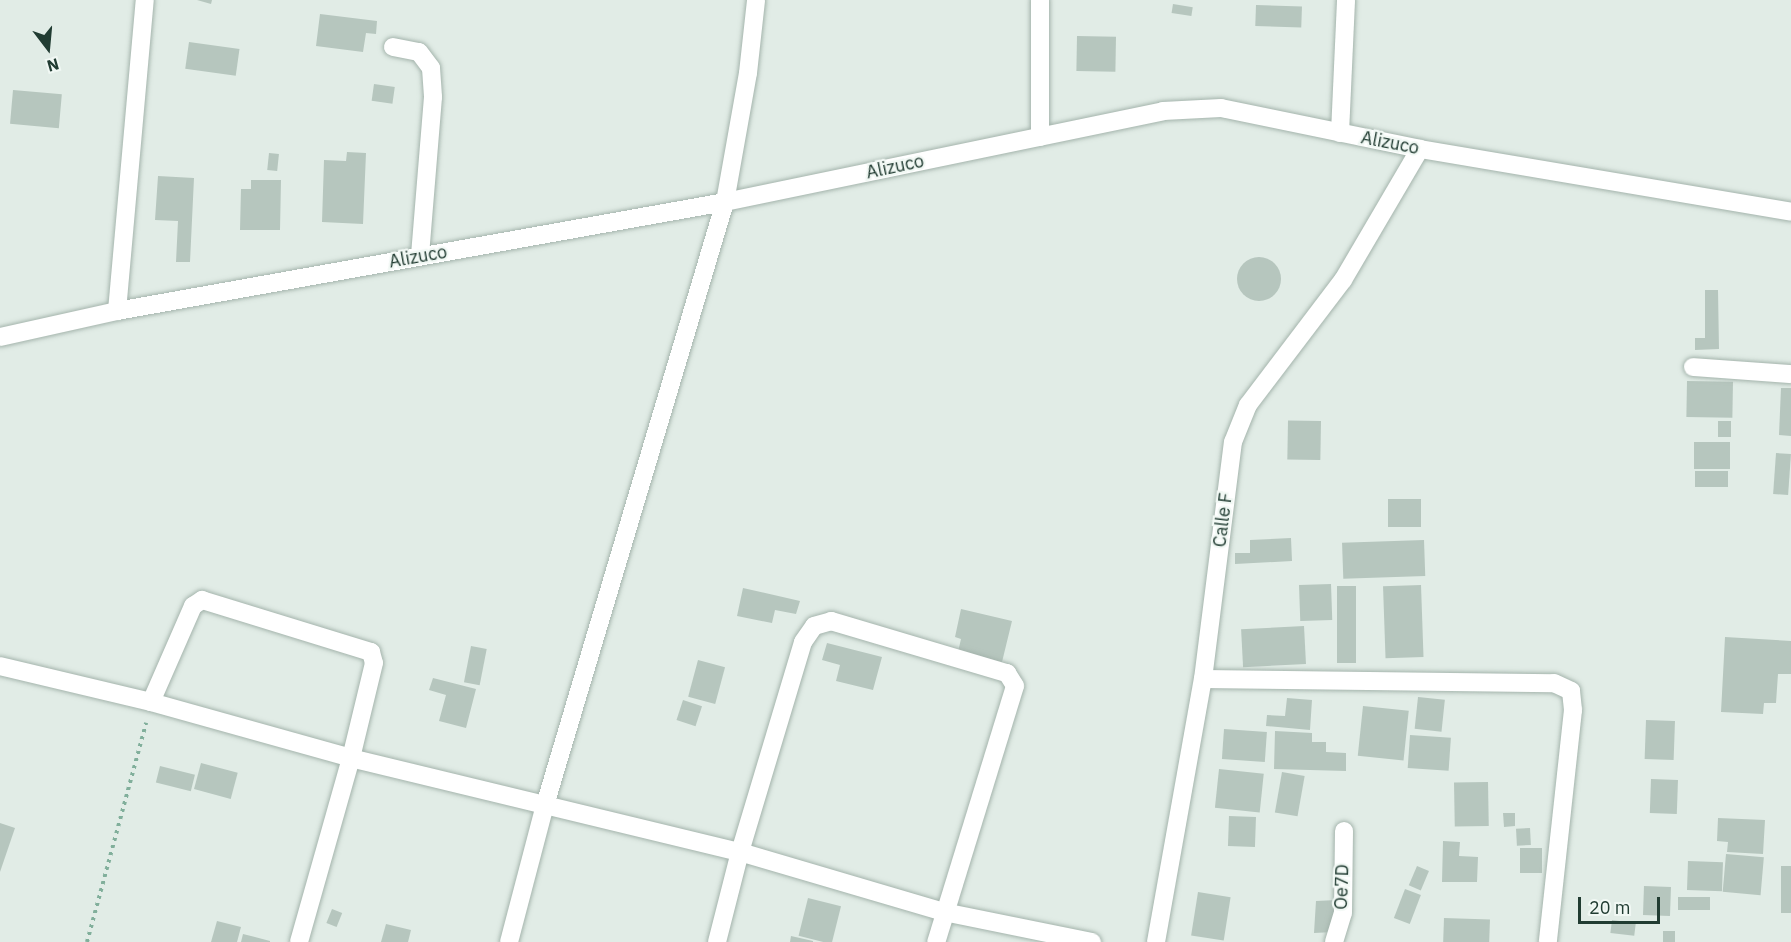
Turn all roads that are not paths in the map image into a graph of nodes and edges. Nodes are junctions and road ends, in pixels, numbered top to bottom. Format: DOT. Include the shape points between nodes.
graph roads {
  1 [pos="145,0"];
  2 [pos="756,0"];
  3 [pos="1040,0"];
  4 [pos="1346,0"];
  5 [pos="393,47"];
  6 [pos="1340,133"];
  7 [pos="1040,137"];
  8 [pos="1420,149"];
  9 [pos="725,202"];
  10 [pos="1791,212"];
  11 [pos="420,256"];
  12 [pos="117,310"];
  13 [pos="0,337"];
  14 [pos="1693,367"];
  15 [pos="1791,374"];
  16 [pos="0,666"];
  17 [pos="1203,679"];
  18 [pos="151,702"];
  19 [pos="351,758"];
  20 [pos="545,805"];
  21 [pos="1344,831"];
  22 [pos="740,852"];
  23 [pos="944,912"];
  24 [pos="299,942"];
  25 [pos="509,942"];
  26 [pos="717,942"];
  27 [pos="936,942"];
  28 [pos="1092,942"];
  29 [pos="1156,942"];
  30 [pos="1334,942"];
  31 [pos="1548,942"];
  1 -- 12 [label="street"];
  2 -- 9 [label="street" via="748,73"];
  3 -- 7 [label="street"];
  4 -- 6 [label="street"];
  5 -- 11 [label="street" via="419,52 431,68 433,97"];
  6 -- 7 [label="street, Alizuco" via="1221,108 1162,111"];
  6 -- 8 [label="street, Alizuco"];
  7 -- 9 [label="street, Alizuco"];
  8 -- 10 [label="street, Alizuco"];
  8 -- 17 [label="street, Calle F" via="1343,279 1248,405 1233,442"];
  9 -- 11 [label="street, Alizuco"];
  9 -- 20 [label="street"];
  11 -- 12 [label="street, Alizuco"];
  12 -- 13 [label="street, Alizuco"];
  14 -- 15 [label="street"];
  16 -- 18 [label="street"];
  17 -- 29 [label="street, Calle F"];
  17 -- 31 [label="street" via="1554,683 1571,691 1573,710"];
  18 -- 19 [label="street"];
  18 -- 19 [label="street" via="193,606 202,600 212,601 371,652 374,663"];
  19 -- 20 [label="street"];
  19 -- 24 [label="street"];
  20 -- 22 [label="street"];
  20 -- 25 [label="street"];
  21 -- 30 [label="street, Oe7D" via="1343,913"];
  22 -- 23 [label="street"];
  22 -- 23 [label="street" via="803,642 814,626 831,621 1007,673 1015,686"];
  22 -- 26 [label="street"];
  23 -- 27 [label="street"];
  23 -- 28 [label="street"];
}
